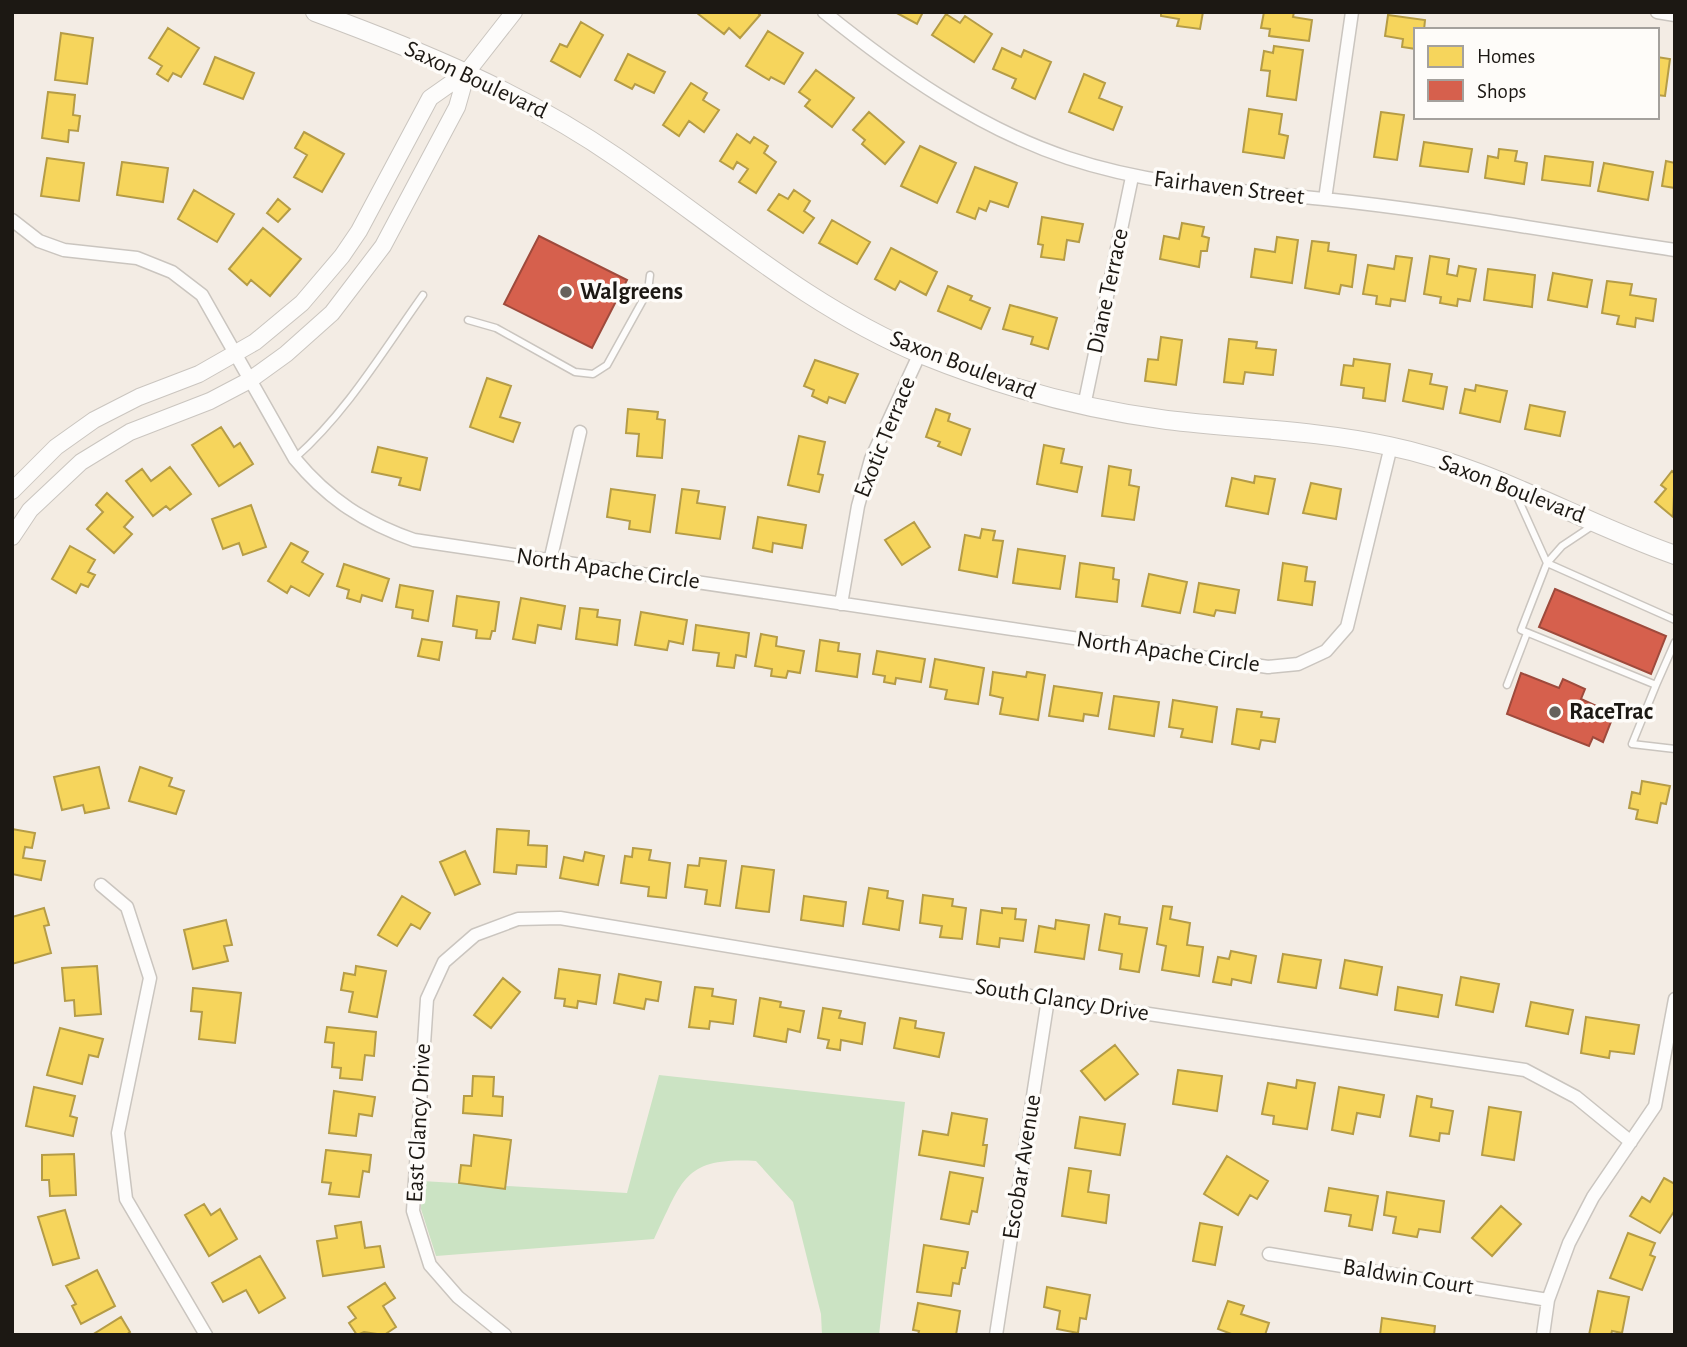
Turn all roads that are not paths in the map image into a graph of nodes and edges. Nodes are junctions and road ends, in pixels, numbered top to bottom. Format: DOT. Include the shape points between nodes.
graph roads {
  1 [pos="315,12"];
  2 [pos="514,12"];
  3 [pos="824,12"];
  4 [pos="1352,12"];
  5 [pos="1657,12"];
  6 [pos="1675,15"];
  7 [pos="467,72"];
  8 [pos="1132,177"];
  9 [pos="1325,199"];
  10 [pos="17,224"];
  11 [pos="1675,250"];
  12 [pos="650,275"];
  13 [pos="423,295"];
  14 [pos="468,320"];
  15 [pos="235,353"];
  16 [pos="920,354"];
  17 [pos="250,380"];
  18 [pos="1084,406"];
  19 [pos="580,432"];
  20 [pos="1391,446"];
  21 [pos="295,459"];
  22 [pos="1512,484"];
  23 [pos="12,491"];
  24 [pos="1598,522"];
  25 [pos="12,537"];
  26 [pos="1675,555"];
  27 [pos="550,561"];
  28 [pos="1547,563"];
  29 [pos="841,604"];
  30 [pos="1675,620"];
  31 [pos="1527,633"];
  32 [pos="1675,642"];
  33 [pos="1507,685"];
  34 [pos="1656,685"];
  35 [pos="1675,750"];
  36 [pos="100,885"];
  37 [pos="475,935"];
  38 [pos="1048,999"];
  39 [pos="1675,999"];
  40 [pos="1631,1142"];
  41 [pos="1269,1254"];
  42 [pos="1548,1300"];
  43 [pos="206,1335"];
  44 [pos="505,1335"];
  45 [pos="996,1335"];
  46 [pos="1543,1335"];
  1 -- 7 [label="main road, Saxon Boulevard"];
  2 -- 7 [label="street"];
  3 -- 8 [label="street, Fairhaven Street" via="902,74 988,123 1066,158"];
  4 -- 9 [label="street"];
  5 -- 6 [label="street"];
  7 -- 15 [label="street" via="430,98 359,230 323,281 279,323"];
  7 -- 16 [label="main road, Saxon Boulevard" via="552,115 789,281"];
  7 -- 17 [label="street" via="457,107 383,246 332,313"];
  8 -- 9 [label="street, Fairhaven Street" via="1210,190"];
  8 -- 18 [label="street, Diane Terrace"];
  9 -- 11 [label="street, Fairhaven Street"];
  10 -- 15 [label="street, North Apache Circle" via="39,241 64,250 137,258 172,272 202,295"];
  12 -- 14 [label="lane" via="648,291 607,365 593,374 576,372 496,328"];
  13 -- 21 [label="lane" via="354,394 321,436"];
  15 -- 17 [label="street, North Apache Circle"];
  15 -- 23 [label="street" via="200,374 94,420 56,447"];
  16 -- 18 [label="main road, Saxon Boulevard" via="1016,389"];
  16 -- 29 [label="street, Exotic Terrace" via="871,459"];
  17 -- 21 [label="street, North Apache Circle"];
  17 -- 25 [label="street" via="103,447 49,490"];
  18 -- 20 [label="main road, Saxon Boulevard"];
  19 -- 27 [label="street"];
  20 -- 22 [label="main road, Saxon Boulevard"];
  20 -- 29 [label="street, North Apache Circle" via="1348,627 1326,651 1298,664 1268,667"];
  21 -- 27 [label="street, North Apache Circle" via="348,510 382,529 414,540"];
  22 -- 24 [label="main road, Saxon Boulevard"];
  22 -- 28 [label="lane"];
  24 -- 26 [label="main road, Saxon Boulevard"];
  24 -- 28 [label="lane" via="1562,546"];
  27 -- 29 [label="street, North Apache Circle"];
  28 -- 30 [label="lane"];
  28 -- 31 [label="lane" via="1521,630"];
  31 -- 33 [label="lane"];
  31 -- 34 [label="lane"];
  32 -- 34 [label="lane"];
  34 -- 35 [label="lane" via="1632,744"];
  36 -- 43 [label="street" via="127,907 150,978 118,1133 126,1199"];
  37 -- 38 [label="street, South Glancy Drive" via="518,919 560,918"];
  37 -- 44 [label="street, East Glancy Drive" via="444,962 427,999 413,1211 430,1265 458,1297"];
  38 -- 40 [label="street, South Glancy Drive" via="1525,1070 1576,1097"];
  38 -- 45 [label="street, Escobar Avenue"];
  39 -- 40 [label="street" via="1655,1106"];
  40 -- 42 [label="street" via="1592,1197"];
  41 -- 42 [label="street, Baldwin Court"];
  42 -- 46 [label="street"];
}
